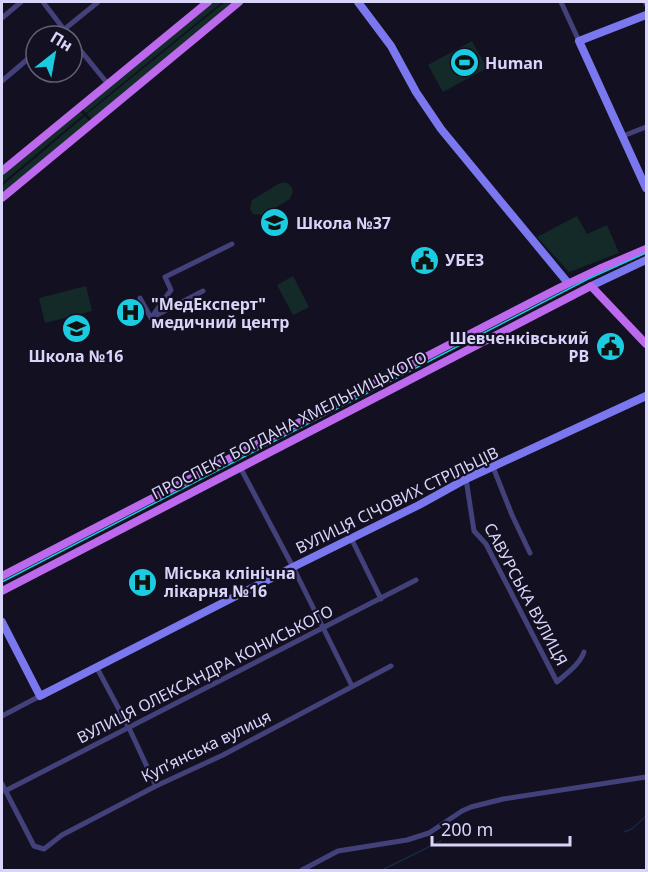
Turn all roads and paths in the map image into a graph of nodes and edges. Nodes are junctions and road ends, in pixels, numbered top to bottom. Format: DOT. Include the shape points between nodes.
graph roads {
  1 [pos="21,2"];
  2 [pos="43,2"];
  3 [pos="98,2"];
  4 [pos="208,2"];
  5 [pos="239,2"];
  6 [pos="358,2"];
  7 [pos="561,2"];
  8 [pos="646,15"];
  9 [pos="2,18"];
  10 [pos="60,24"];
  11 [pos="71,24"];
  12 [pos="579,41"];
  13 [pos="84,55"];
  14 [pos="24,62"];
  15 [pos="2,81"];
  16 [pos="108,84"];
  17 [pos="646,128"];
  18 [pos="623,136"];
  19 [pos="2,171"];
  20 [pos="646,188"];
  21 [pos="2,198"];
  22 [pos="232,244"];
  23 [pos="646,249"];
  24 [pos="646,260"];
  25 [pos="568,284"];
  26 [pos="591,286"];
  27 [pos="202,291"];
  28 [pos="576,294"];
  29 [pos="140,298"];
  30 [pos="151,318"];
  31 [pos="646,344"];
  32 [pos="378,382"];
  33 [pos="384,393"];
  34 [pos="646,396"];
  35 [pos="234,456"];
  36 [pos="240,467"];
  37 [pos="493,467"];
  38 [pos="466,479"];
  39 [pos="351,538"];
  40 [pos="530,553"];
  41 [pos="293,567"];
  42 [pos="2,576"];
  43 [pos="416,580"];
  44 [pos="2,591"];
  45 [pos="381,599"];
  46 [pos="2,622"];
  47 [pos="323,628"];
  48 [pos="584,652"];
  49 [pos="391,666"];
  50 [pos="97,668"];
  51 [pos="352,686"];
  52 [pos="40,696"];
  53 [pos="2,716"];
  54 [pos="129,728"];
  55 [pos="646,777"];
  56 [pos="2,784"];
  57 [pos="156,786"];
  58 [pos="5,791"];
  59 [pos="302,870"];
  1 -- 9 [label="street"];
  2 -- 10 [label="street"];
  3 -- 11 [label="street"];
  4 -- 16 [label="main road"];
  5 -- 21 [label="main road"];
  6 -- 25 [label="street" via="391,46 441,129"];
  7 -- 12 [label="street"];
  8 -- 12 [label="street"];
  12 -- 18 [label="street"];
  13 -- 16 [label="street"];
  14 -- 15 [label="street"];
  16 -- 19 [label="main road"];
  17 -- 18 [label="street"];
  18 -- 20 [label="street"];
  22 -- 30 [label="street" via="165,277 171,290"];
  23 -- 25 [label="main road, ПРОСПЕКТ БОГДАНА ХМЕЛЬНИЦЬКОГО"];
  24 -- 26 [label="street"];
  25 -- 28 [label="main road"];
  25 -- 32 [label="main road, ПРОСПЕКТ БОГДАНА ХМЕЛЬНИЦЬКОГО"];
  26 -- 28 [label="main road, ПРОСПЕКТ БОГДАНА ХМЕЛЬНИЦЬКОГО"];
  26 -- 31 [label="main road"];
  27 -- 30 [label="street"];
  28 -- 33 [label="main road, ПРОСПЕКТ БОГДАНА ХМЕЛЬНИЦЬКОГО"];
  29 -- 30 [label="street"];
  32 -- 33 [label="main road"];
  32 -- 35 [label="main road, ПРОСПЕКТ БОГДАНА ХМЕЛЬНИЦЬКОГО"];
  33 -- 36 [label="main road, ПРОСПЕКТ БОГДАНА ХМЕЛЬНИЦЬКОГО"];
  34 -- 37 [label="street, ВУЛИЦЯ СІЧОВИХ СТРІЛЬЦІВ"];
  35 -- 36 [label="main road"];
  35 -- 42 [label="main road, ПРОСПЕКТ БОГДАНА ХМЕЛЬНИЦЬКОГО"];
  36 -- 41 [label="street"];
  36 -- 44 [label="main road, ПРОСПЕКТ БОГДАНА ХМЕЛЬНИЦЬКОГО"];
  37 -- 38 [label="street, ВУЛИЦЯ СІЧОВИХ СТРІЛЬЦІВ"];
  37 -- 40 [label="street, САВУРСЬКА ВУЛИЦЯ"];
  38 -- 39 [label="street, ВУЛИЦЯ СІЧОВИХ СТРІЛЬЦІВ"];
  38 -- 48 [label="street, САВУРСЬКА ВУЛИЦЯ" via="474,531 486,544 557,682"];
  39 -- 41 [label="street, ВУЛИЦЯ СІЧОВИХ СТРІЛЬЦІВ"];
  39 -- 45 [label="street"];
  41 -- 47 [label="street"];
  41 -- 50 [label="street, ВУЛИЦЯ СІЧОВИХ СТРІЛЬЦІВ"];
  43 -- 45 [label="street, ВУЛИЦЯ ОЛЕКСАНДРА КОНИСЬКОГО"];
  45 -- 47 [label="street, ВУЛИЦЯ ОЛЕКСАНДРА КОНИСЬКОГО"];
  46 -- 52 [label="street"];
  47 -- 51 [label="street"];
  47 -- 54 [label="street, ВУЛИЦЯ ОЛЕКСАНДРА КОНИСЬКОГО"];
  49 -- 51 [label="street, Купʼянська вулиця"];
  50 -- 52 [label="street, ВУЛИЦЯ СІЧОВИХ СТРІЛЬЦІВ"];
  50 -- 54 [label="street"];
  51 -- 57 [label="street, Купʼянська вулиця"];
  52 -- 53 [label="street, ВУЛИЦЯ СІЧОВИХ СТРІЛЬЦІВ"];
  54 -- 57 [label="street"];
  54 -- 58 [label="street, ВУЛИЦЯ ОЛЕКСАНДРА КОНИСЬКОГО"];
  55 -- 59 [label="street" via="503,799 462,811 429,833 338,851"];
  56 -- 58 [label="street"];
  57 -- 58 [label="street, Купʼянська вулиця" via="62,835 44,849 34,846"];
}
